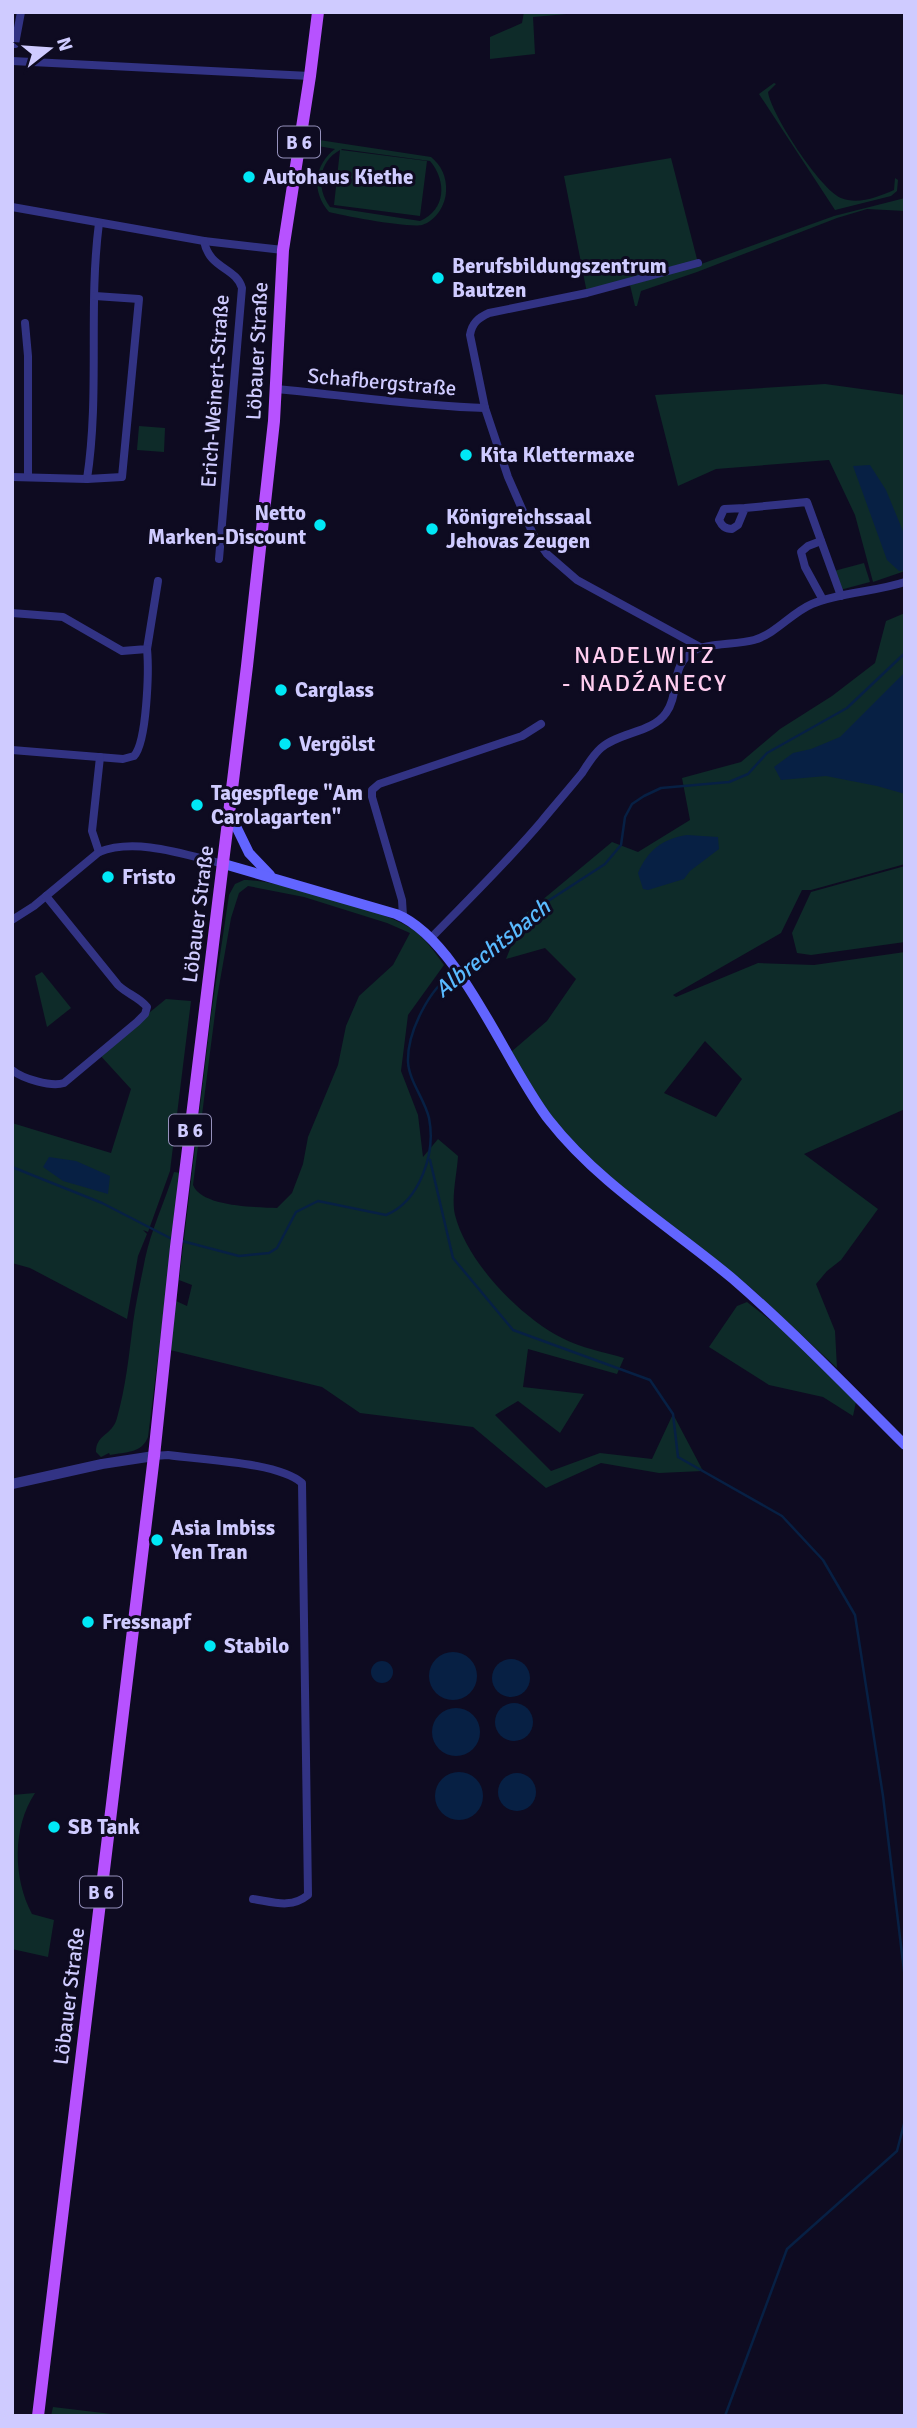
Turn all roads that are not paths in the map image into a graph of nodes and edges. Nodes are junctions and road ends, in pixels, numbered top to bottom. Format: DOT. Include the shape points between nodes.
graph roads {
  1 [pos="21,12"];
  2 [pos="318,12"];
  3 [pos="13,47"];
  4 [pos="12,61"];
  5 [pos="310,76"];
  6 [pos="12,207"];
  7 [pos="99,223"];
  8 [pos="204,241"];
  9 [pos="283,250"];
  10 [pos="698,263"];
  11 [pos="95,296"];
  12 [pos="25,323"];
  13 [pos="275,390"];
  14 [pos="485,408"];
  15 [pos="12,477"];
  16 [pos="28,477"];
  17 [pos="88,480"];
  18 [pos="746,508"];
  19 [pos="821,541"];
  20 [pos="219,559"];
  21 [pos="158,581"];
  22 [pos="905,582"];
  23 [pos="841,596"];
  24 [pos="822,600"];
  25 [pos="12,613"];
  26 [pos="700,647"];
  27 [pos="147,649"];
  28 [pos="541,724"];
  29 [pos="12,750"];
  30 [pos="100,757"];
  31 [pos="230,814"];
  32 [pos="99,852"];
  33 [pos="224,864"];
  34 [pos="270,875"];
  35 [pos="46,896"];
  36 [pos="403,916"];
  37 [pos="12,920"];
  38 [pos="432,937"];
  39 [pos="12,1070"];
  40 [pos="905,1445"];
  41 [pos="154,1455"];
  42 [pos="12,1484"];
  43 [pos="253,1899"];
  44 [pos="38,2416"];
  1 -- 3 [label="street"];
  2 -- 5 [label="main road, B 6"];
  4 -- 5 [label="street"];
  5 -- 9 [label="main road, B 6"];
  6 -- 7 [label="street"];
  7 -- 8 [label="street"];
  7 -- 11 [label="street"];
  8 -- 9 [label="street"];
  8 -- 20 [label="street, Erich-Weinert-Straße" via="210,258 240,281 242,288"];
  9 -- 13 [label="main road, Löbauer Straße / B 6"];
  10 -- 14 [label="street" via="480,318 471,326 470,335"];
  11 -- 17 [label="street"];
  11 -- 17 [label="street" via="139,299 122,477"];
  12 -- 16 [label="street"];
  13 -- 14 [label="street, Schafbergstraße"];
  13 -- 31 [label="main road, Löbauer Straße / B 6"];
  14 -- 26 [label="street" via="517,500 547,554 577,580"];
  15 -- 16 [label="street"];
  16 -- 17 [label="street"];
  18 -- 19 [label="street" via="807,502"];
  19 -- 23 [label="street"];
  19 -- 24 [label="street" via="802,552"];
  21 -- 27 [label="street"];
  22 -- 23 [label="street"];
  23 -- 24 [label="street"];
  24 -- 26 [label="street" via="757,639"];
  25 -- 27 [label="street" via="63,617 122,651"];
  26 -- 38 [label="street" via="681,663 666,714 599,750 541,821"];
  27 -- 30 [label="street" via="140,749 129,758"];
  28 -- 36 [label="street" via="522,736 379,783 372,790"];
  29 -- 30 [label="street"];
  30 -- 32 [label="street" via="92,831"];
  31 -- 33 [label="main road, Löbauer Straße / B 6"];
  31 -- 34 [label="main road" via="249,853"];
  32 -- 33 [label="street" via="128,845"];
  32 -- 35 [label="street"];
  33 -- 34 [label="main road"];
  33 -- 41 [label="main road, Löbauer Straße / B 6"];
  34 -- 36 [label="main road"];
  35 -- 37 [label="street"];
  35 -- 39 [label="street" via="118,985 147,1007 137,1022 64,1083 36,1080"];
  36 -- 38 [label="main road"];
  38 -- 40 [label="main road" via="546,1117 568,1144 733,1280"];
  41 -- 42 [label="street"];
  41 -- 43 [label="street" via="268,1468 292,1474 302,1483 308,1895 290,1904"];
  41 -- 44 [label="main road, Löbauer Straße / B 6"];
}
